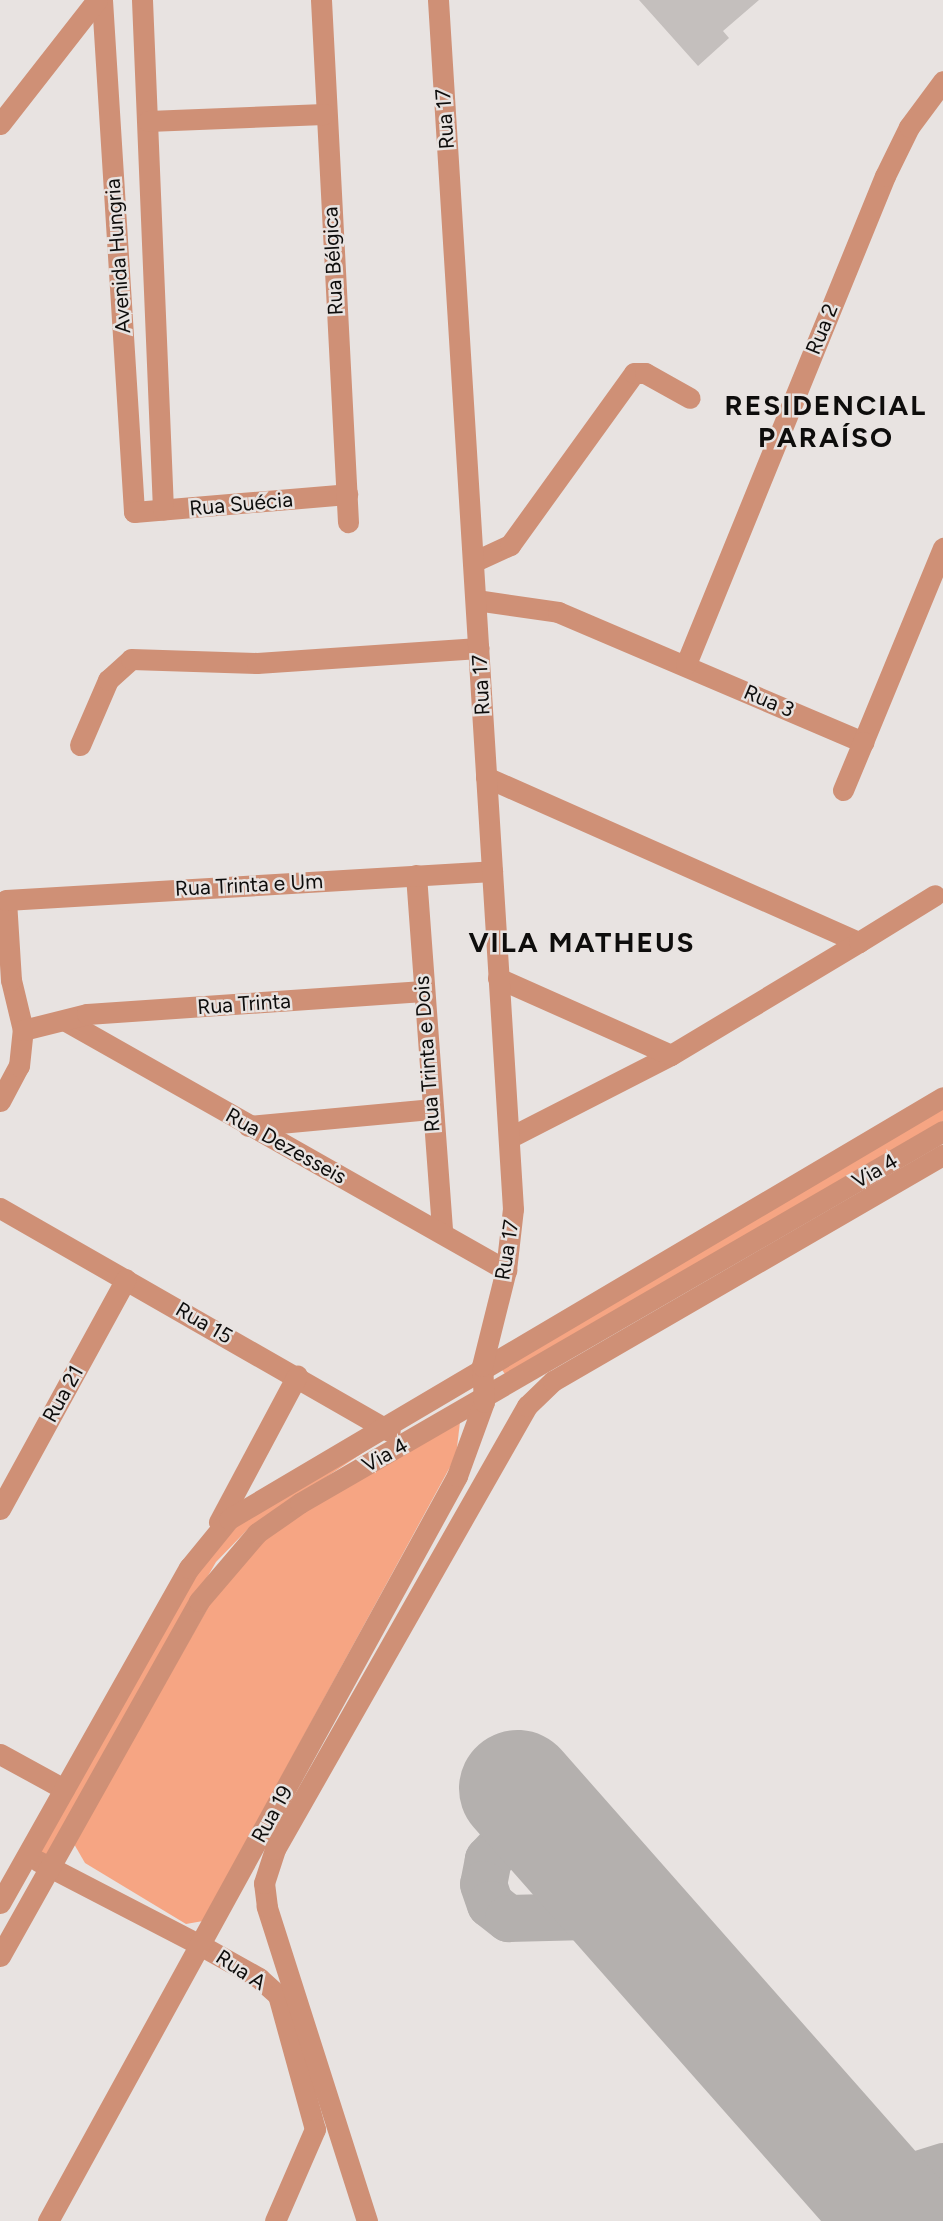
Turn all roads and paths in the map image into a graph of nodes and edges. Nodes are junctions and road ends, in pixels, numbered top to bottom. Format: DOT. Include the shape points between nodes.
graph roads {
  1 [pos="100,0"];
  2 [pos="142,0"];
  3 [pos="321,0"];
  4 [pos="438,0"];
  5 [pos="943,81"];
  6 [pos="324,114"];
  7 [pos="148,121"];
  8 [pos="0,124"];
  9 [pos="690,398"];
  10 [pos="347,494"];
  11 [pos="163,510"];
  12 [pos="134,512"];
  13 [pos="348,522"];
  14 [pos="943,548"];
  15 [pos="473,562"];
  16 [pos="476,600"];
  17 [pos="478,648"];
  18 [pos="686,664"];
  19 [pos="863,741"];
  20 [pos="80,745"];
  21 [pos="486,777"];
  22 [pos="843,790"];
  23 [pos="492,871"];
  24 [pos="416,875"];
  25 [pos="935,895"];
  26 [pos="859,942"];
  27 [pos="498,978"];
  28 [pos="423,992"];
  29 [pos="66,1021"];
  30 [pos="23,1030"];
  31 [pos="671,1055"];
  32 [pos="943,1097"];
  33 [pos="0,1101"];
  34 [pos="430,1109"];
  35 [pos="247,1126"];
  36 [pos="943,1131"];
  37 [pos="509,1138"];
  38 [pos="943,1154"];
  39 [pos="0,1208"];
  40 [pos="442,1233"];
  41 [pos="506,1270"];
  42 [pos="126,1279"];
  43 [pos="482,1366"];
  44 [pos="297,1376"];
  45 [pos="484,1402"];
  46 [pos="382,1424"];
  47 [pos="403,1445"];
  48 [pos="0,1508"];
  49 [pos="211,1536"];
  50 [pos="0,1754"];
  51 [pos="64,1789"];
  52 [pos="26,1856"];
  53 [pos="50,1867"];
  54 [pos="0,1903"];
  55 [pos="200,1945"];
  56 [pos="0,1956"];
  57 [pos="48,2221"];
  58 [pos="275,2221"];
  59 [pos="367,2221"];
  1 -- 8 [label="street"];
  1 -- 12 [label="street, Avenida Hungria"];
  2 -- 7 [label="street, Avenida Hungria"];
  3 -- 6 [label="street, Rua Bélgica"];
  4 -- 15 [label="street, Rua 17"];
  5 -- 18 [label="street, Rua 2" via="909,127 885,176"];
  6 -- 7 [label="street"];
  6 -- 10 [label="street, Rua Bélgica"];
  7 -- 11 [label="street, Avenida Hungria"];
  9 -- 15 [label="street" via="645,373 635,373 510,545"];
  10 -- 11 [label="street, Rua Suécia"];
  10 -- 13 [label="street, Rua Bélgica"];
  11 -- 12 [label="street, Rua Suécia"];
  14 -- 19 [label="street"];
  15 -- 16 [label="street, Rua 17"];
  16 -- 17 [label="street, Rua 17"];
  16 -- 18 [label="street, Rua 3" via="558,612"];
  17 -- 20 [label="street" via="257,663 131,659 108,680"];
  17 -- 21 [label="street, Rua 17"];
  18 -- 19 [label="street, Rua 3"];
  19 -- 22 [label="street"];
  21 -- 23 [label="street, Rua 17"];
  21 -- 26 [label="street"];
  23 -- 24 [label="street, Rua Trinta e Um"];
  23 -- 27 [label="street, Rua 17"];
  24 -- 28 [label="street, Rua Trinta e Dois"];
  24 -- 30 [label="street, Rua Trinta e Um" via="6,900 11,980"];
  25 -- 26 [label="street"];
  26 -- 31 [label="street"];
  27 -- 31 [label="street"];
  27 -- 37 [label="street, Rua 17"];
  28 -- 29 [label="street, Rua Trinta" via="87,1014"];
  28 -- 34 [label="street, Rua Trinta e Dois"];
  29 -- 30 [label="street"];
  29 -- 35 [label="street, Rua Dezesseis"];
  30 -- 33 [label="street" via="19,1066"];
  31 -- 37 [label="street"];
  32 -- 43 [label="street, Via 4"];
  34 -- 35 [label="street"];
  34 -- 40 [label="street, Rua Trinta e Dois"];
  35 -- 40 [label="street, Rua Dezesseis"];
  36 -- 45 [label="street, Via 4"];
  37 -- 41 [label="street, Rua 17" via="513,1209"];
  38 -- 59 [label="street" via="553,1381 527,1406 275,1849 264,1883 267,1907"];
  39 -- 42 [label="street, Rua 15"];
  40 -- 41 [label="street, Rua Dezesseis"];
  41 -- 43 [label="street, Rua 17"];
  42 -- 44 [label="street, Rua 15"];
  42 -- 48 [label="street, Rua 21"];
  43 -- 45 [label="street, Rua 17"];
  43 -- 46 [label="street, Via 4"];
  44 -- 46 [label="street, Rua 15"];
  44 -- 49 [label="street"];
  45 -- 47 [label="street, Via 4"];
  45 -- 55 [label="street, Rua 19" via="457,1476"];
  46 -- 47 [label="street, Rua 15"];
  46 -- 49 [label="street, Via 4" via="247,1504"];
  47 -- 53 [label="street, Via 4" via="279,1517 217,1576"];
  49 -- 51 [label="street, Via 4"];
  50 -- 51 [label="street"];
  51 -- 52 [label="street, Via 4"];
  52 -- 53 [label="street, Rua A"];
  52 -- 54 [label="street, Via 4"];
  53 -- 55 [label="street, Rua A"];
  53 -- 56 [label="street, Via 4"];
  55 -- 57 [label="street, Rua 19"];
  55 -- 58 [label="street, Rua A" via="259,1978 278,1995 314,2111 315,2129"];
}
